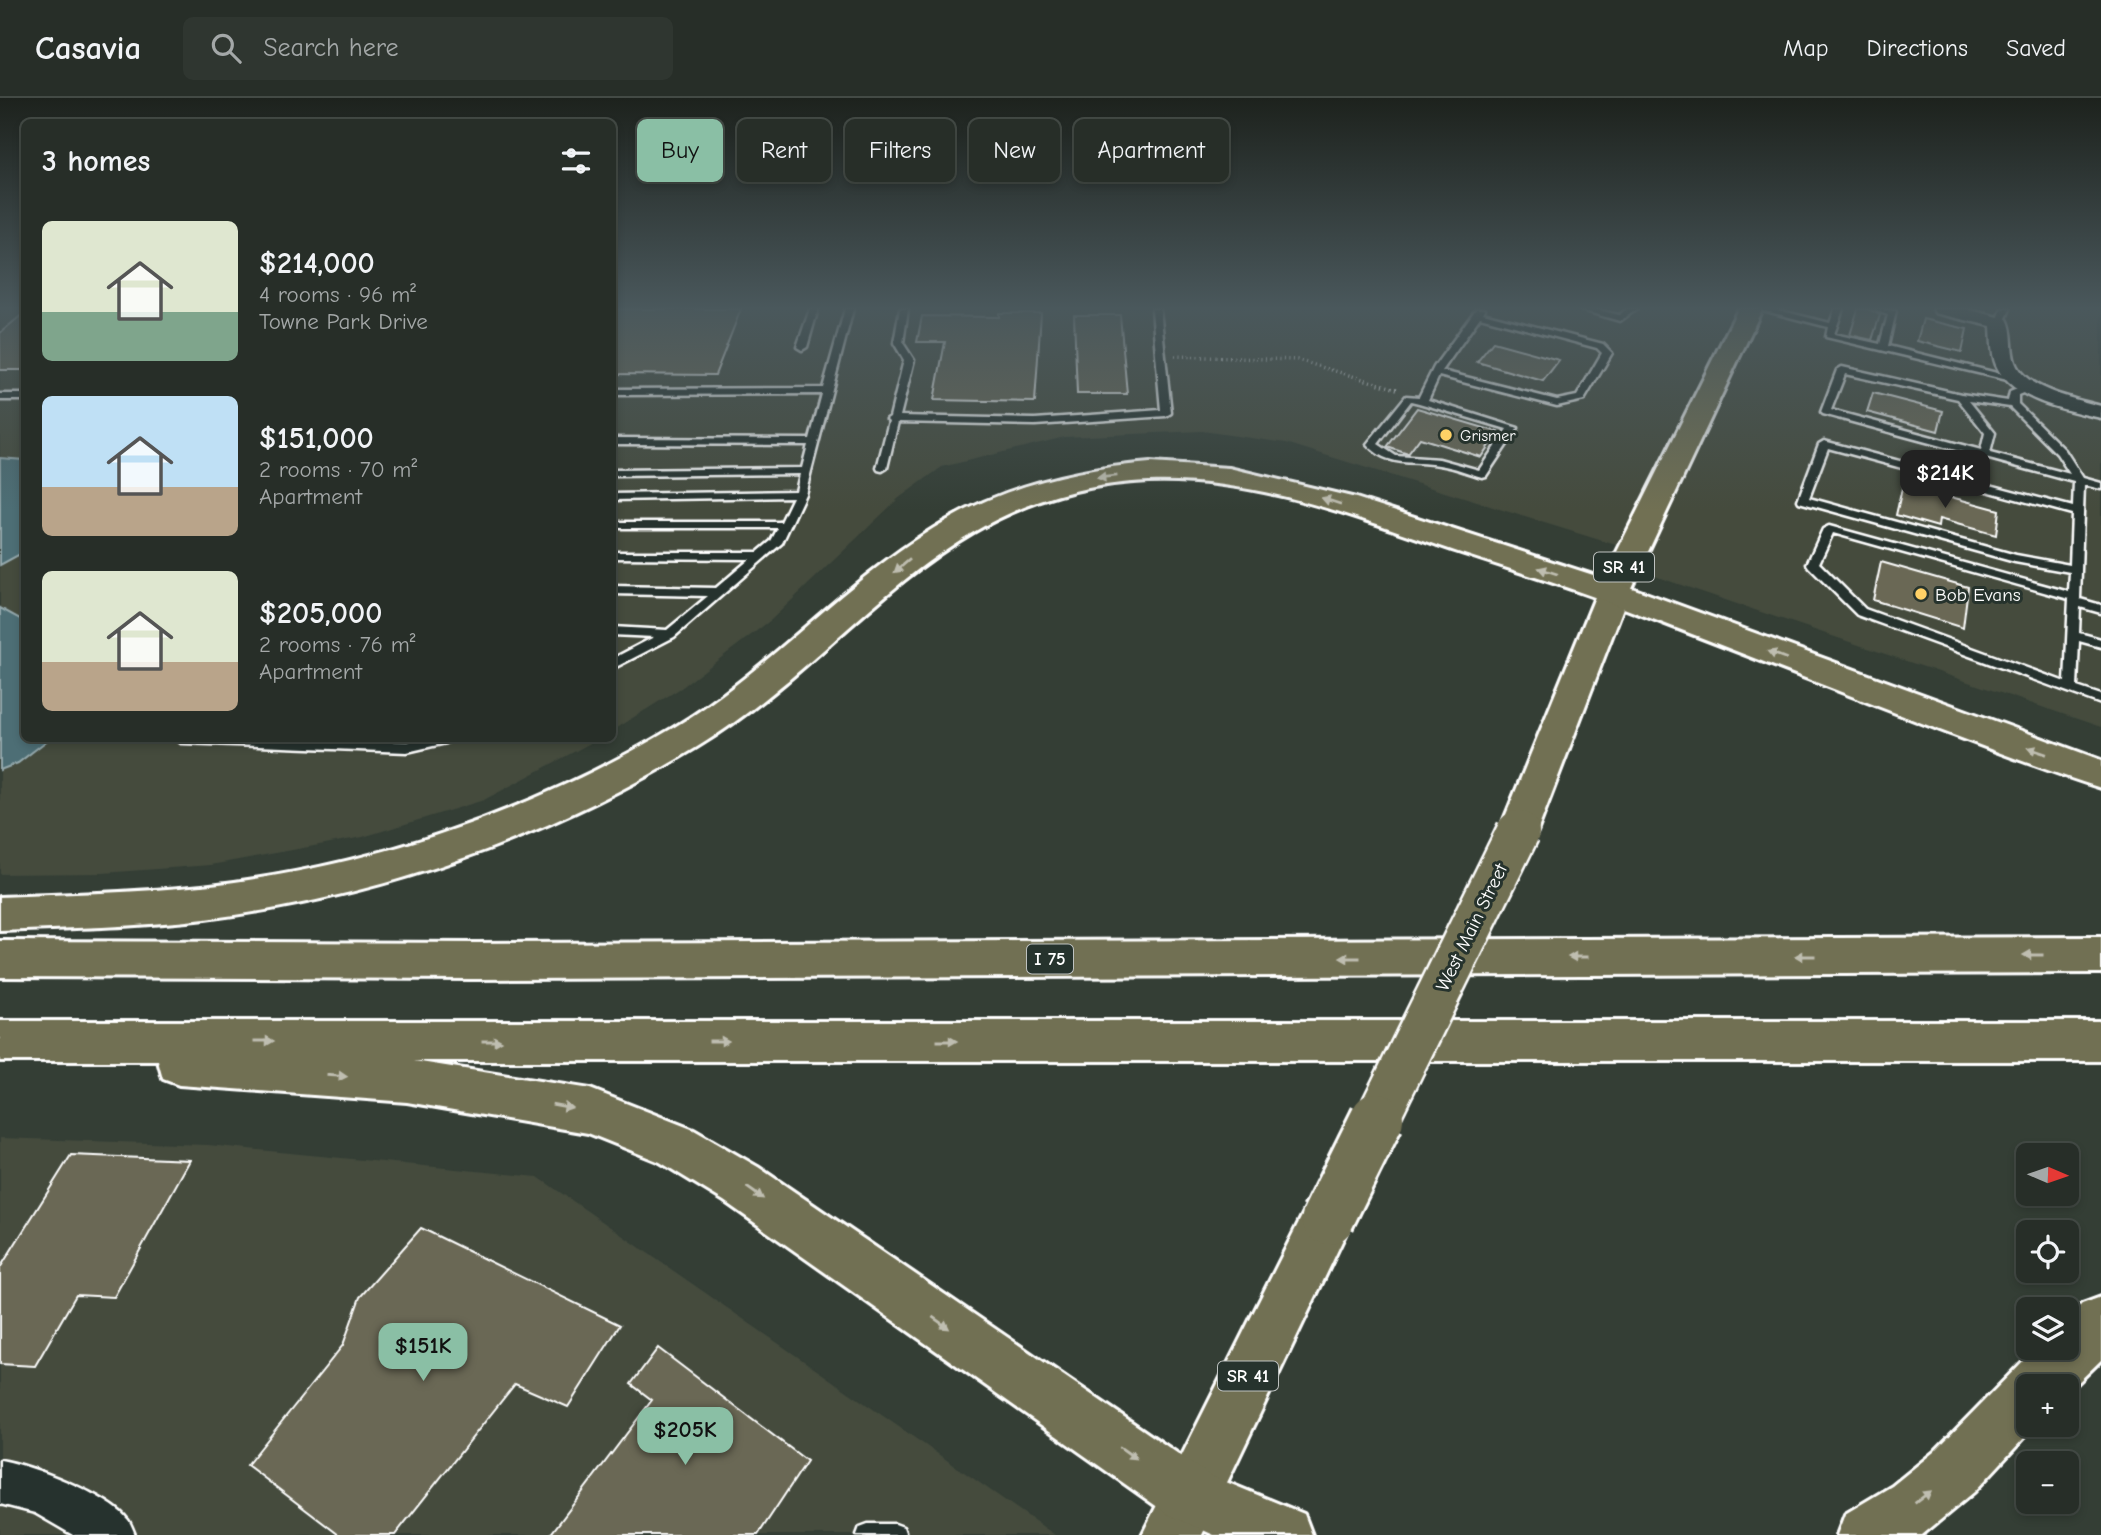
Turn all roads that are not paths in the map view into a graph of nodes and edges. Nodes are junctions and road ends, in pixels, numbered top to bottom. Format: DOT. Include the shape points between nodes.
graph roads {
  1 [pos="831,376"];
  2 [pos="904,376"];
  3 [pos="1162,376"];
  4 [pos="1434,376"];
  5 [pos="1452,376"];
  6 [pos="1594,376"];
  7 [pos="1717,376"];
  8 [pos="1840,376"];
  9 [pos="1869,376"];
  10 [pos="1995,376"];
  11 [pos="2016,376"];
  12 [pos="2023,383"];
  13 [pos="827,391"];
  14 [pos="616,392"];
  15 [pos="0,397"];
  16 [pos="21,397"];
  17 [pos="1961,397"];
  18 [pos="1422,401"];
  19 [pos="2013,405"];
  20 [pos="2101,412"];
  21 [pos="892,419"];
  22 [pos="616,441"];
  23 [pos="813,442"];
  24 [pos="1984,454"];
  25 [pos="882,468"];
  26 [pos="806,471"];
  27 [pos="616,473"];
  28 [pos="2079,480"];
  29 [pos="2101,486"];
  30 [pos="800,494"];
  31 [pos="616,497"];
  32 [pos="2077,512"];
  33 [pos="616,525"];
  34 [pos="785,525"];
  35 [pos="616,555"];
  36 [pos="761,556"];
  37 [pos="2075,569"];
  38 [pos="616,590"];
  39 [pos="719,592"];
  40 [pos="1613,592"];
  41 [pos="2074,599"];
  42 [pos="2101,609"];
  43 [pos="616,631"];
  44 [pos="670,635"];
  45 [pos="2073,635"];
  46 [pos="2101,643"];
  47 [pos="616,663"];
  48 [pos="2071,690"];
  49 [pos="2101,700"];
  50 [pos="281,742"];
  51 [pos="429,742"];
  52 [pos="2101,774"];
  53 [pos="0,914"];
  54 [pos="2101,955"];
  55 [pos="0,959"];
  56 [pos="0,1041"];
  57 [pos="2101,1041"];
  58 [pos="0,1049"];
  59 [pos="2101,1323"];
  60 [pos="2048,1374"];
  61 [pos="2016,1407"];
  62 [pos="0,1482"];
  63 [pos="1180,1515"];
  64 [pos="112,1535"];
  65 [pos="868,1535"];
  66 [pos="895,1535"];
  67 [pos="1283,1535"];
  68 [pos="1866,1535"];
  1 -- 13 [label="lane"];
  2 -- 21 [label="lane"];
  3 -- 21 [label="lane" via="1166,413 1035,422"];
  4 -- 18 [label="lane"];
  5 -- 6 [label="lane" via="1557,403 1581,398"];
  7 -- 40 [label="main road, West Main Street / SR 41"];
  8 -- 24 [label="lane" via="1826,412"];
  9 -- 17 [label="lane"];
  10 -- 12 [label="lane"];
  11 -- 12 [label="street"];
  12 -- 19 [label="lane" via="2013,394"];
  12 -- 20 [label="street" via="2049,397"];
  13 -- 14 [label="lane"];
  13 -- 23 [label="lane"];
  15 -- 16 [label="lane"];
  17 -- 19 [label="lane"];
  17 -- 24 [label="lane" via="1990,433"];
  18 -- 18 [label="lane" via="1409,398 1372,444 1381,454 1412,464 1433,461 1482,474 1513,428"];
  19 -- 28 [label="lane" via="2061,452"];
  21 -- 25 [label="lane"];
  22 -- 23 [label="lane"];
  23 -- 26 [label="lane"];
  24 -- 28 [label="lane"];
  26 -- 27 [label="lane"];
  26 -- 30 [label="lane"];
  28 -- 29 [label="lane"];
  28 -- 32 [label="lane"];
  30 -- 31 [label="lane"];
  30 -- 34 [label="lane"];
  32 -- 37 [label="lane"];
  32 -- 37 [label="lane" via="1824,444 1803,500 2015,558"];
  33 -- 34 [label="lane"];
  34 -- 36 [label="lane" via="776,543"];
  35 -- 36 [label="lane"];
  36 -- 39 [label="lane"];
  37 -- 41 [label="lane"];
  38 -- 39 [label="lane"];
  39 -- 44 [label="lane"];
  52 -- 40 [label="main road, one-way"];
  40 -- 53 [label="main road, one-way" via="1257,480 1150,472 1053,486 1013,499 919,551 743,700 609,780 545,810 438,851 285,890 205,902"];
  40 -- 63 [label="main road, West Main Street / SR 41, bridge" via="1518,832"];
  41 -- 42 [label="lane"];
  41 -- 45 [label="lane"];
  41 -- 48 [label="lane" via="1829,529 1813,564 1861,612"];
  43 -- 44 [label="lane"];
  44 -- 47 [label="lane"];
  45 -- 46 [label="lane"];
  45 -- 48 [label="lane"];
  48 -- 49 [label="lane"];
  50 -- 51 [label="lane" via="407,747"];
  54 -- 55 [label="main road, I 75, one-way"];
  56 -- 57 [label="main road, one-way"];
  58 -- 63 [label="main road, one-way" via="407,1081 590,1111 677,1146 741,1184"];
  59 -- 60 [label="main road"];
  68 -- 61 [label="main road, one-way" via="1970,1461"];
  62 -- 64 [label="street" via="71,1505"];
  63 -- 67 [label="main road"];
  65 -- 66 [label="lane"];
}
